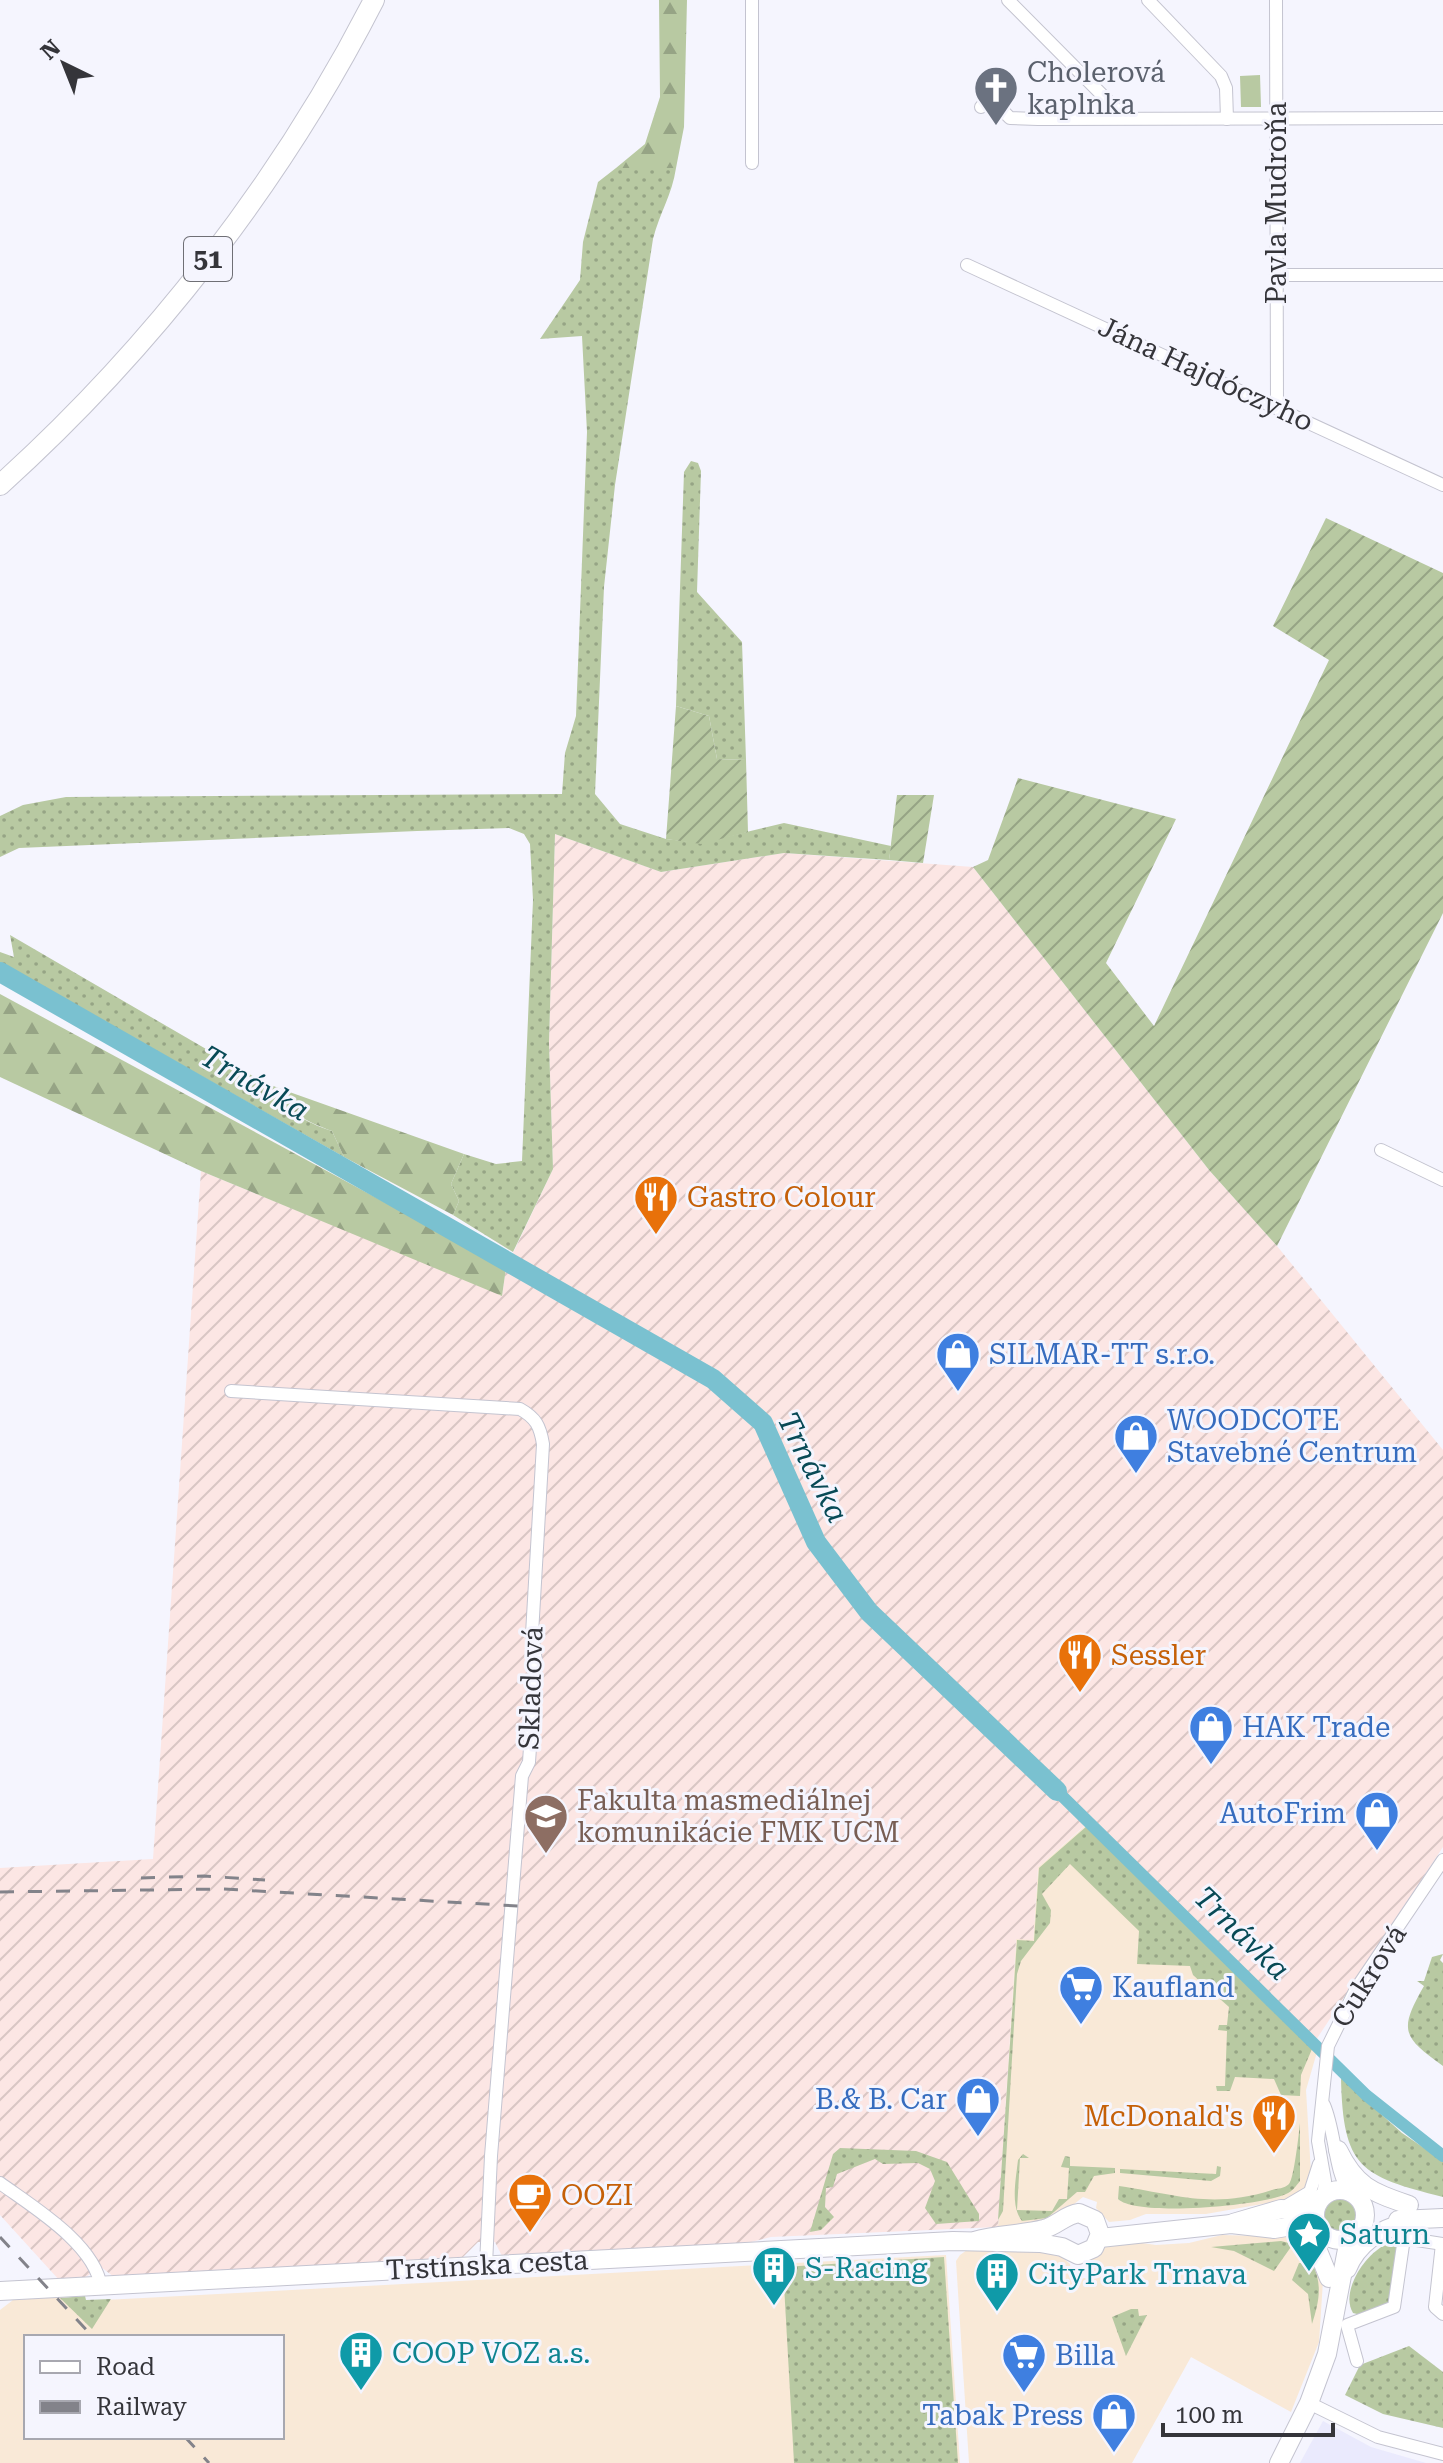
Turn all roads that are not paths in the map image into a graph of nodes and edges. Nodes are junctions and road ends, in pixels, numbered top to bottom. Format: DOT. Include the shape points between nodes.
graph roads {
  1 [pos="374,0"];
  2 [pos="752,0"];
  3 [pos="1008,0"];
  4 [pos="1148,0"];
  5 [pos="1276,0"];
  6 [pos="981,107"];
  7 [pos="1125,118"];
  8 [pos="1443,118"];
  9 [pos="1227,119"];
  10 [pos="1277,119"];
  11 [pos="752,163"];
  12 [pos="967,265"];
  13 [pos="1276,275"];
  14 [pos="1443,275"];
  15 [pos="1277,407"];
  16 [pos="0,485"];
  17 [pos="1443,485"];
  18 [pos="1381,1150"];
  19 [pos="1443,1180"];
  20 [pos="231,1391"];
  21 [pos="1443,1860"];
  22 [pos="1322,2102"];
  23 [pos="1338,2150"];
  24 [pos="1319,2161"];
  25 [pos="0,2183"];
  26 [pos="1356,2196"];
  27 [pos="1320,2200"];
  28 [pos="1281,2209"];
  29 [pos="1409,2213"];
  30 [pos="1441,2218"];
  31 [pos="1231,2224"];
  32 [pos="1060,2225"];
  33 [pos="1274,2229"];
  34 [pos="1099,2231"];
  35 [pos="1322,2232"];
  36 [pos="1356,2234"];
  37 [pos="974,2241"];
  38 [pos="1442,2244"];
  39 [pos="1062,2247"];
  40 [pos="486,2265"];
  41 [pos="1337,2276"];
  42 [pos="101,2287"];
  43 [pos="0,2291"];
  44 [pos="1443,2314"];
  45 [pos="1357,2361"];
  46 [pos="1309,2403"];
  47 [pos="1443,2454"];
  48 [pos="1279,2463"];
  1 -- 16 [label="main road, 51" via="297,132 209,258 95,392"];
  2 -- 11 [label="street"];
  3 -- 7 [label="street"];
  4 -- 9 [label="street" via="1221,76"];
  5 -- 10 [label="street, Pavla Mudroňa"];
  6 -- 7 [label="street" via="990,98 1010,118"];
  7 -- 9 [label="street"];
  8 -- 10 [label="street"];
  9 -- 10 [label="street"];
  10 -- 13 [label="street, Pavla Mudroňa"];
  12 -- 15 [label="street, Jána Hajdóczyho"];
  13 -- 14 [label="street"];
  13 -- 15 [label="street, Pavla Mudroňa"];
  15 -- 17 [label="street, Jána Hajdóczyho"];
  18 -- 19 [label="street"];
  20 -- 40 [label="street, Skladová" via="520,1409 541,1429 532,1634 536,1661 513,1881"];
  21 -- 22 [label="street, Cukrová" via="1356,1989 1332,2036"];
  22 -- 23 [label="street, Cukrová"];
  22 -- 24 [label="street, Cukrová"];
  23 -- 26 [label="street, Cukrová" via="1338,2169"];
  23 -- 29 [label="main road" via="1348,2170 1370,2190"];
  24 -- 27 [label="street, Cukrová" via="1325,2181"];
  24 -- 28 [label="street, Cukrová" via="1310,2192"];
  25 -- 42 [label="street" via="64,2231 93,2264"];
  26 -- 27 [label="main road" via="1333,2191"];
  26 -- 29 [label="main road"];
  26 -- 36 [label="main road" via="1366,2217"];
  27 -- 28 [label="main road, Trstínska cesta" via="1304,2211"];
  27 -- 35 [label="main road" via="1315,2215"];
  28 -- 31 [label="main road, Trstínska cesta"];
  29 -- 30 [label="main road"];
  29 -- 36 [label="main road" via="1379,2219"];
  29 -- 41 [label="main road" via="1368,2240"];
  31 -- 33 [label="main road, Trstínska cesta"];
  31 -- 34 [label="main road, Trstínska cesta"];
  32 -- 34 [label="main road, Trstínska cesta" via="1079,2213 1091,2217"];
  32 -- 37 [label="main road, Trstínska cesta"];
  32 -- 39 [label="main road"];
  33 -- 35 [label="main road, Trstínska cesta" via="1305,2224"];
  33 -- 41 [label="main road" via="1314,2241"];
  34 -- 39 [label="main road, Trstínska cesta" via="1094,2248 1084,2254"];
  35 -- 36 [label="main road" via="1337,2240"];
  35 -- 41 [label="main road"];
  36 -- 41 [label="main road"];
  37 -- 39 [label="main road, Trstínska cesta"];
  37 -- 40 [label="main road, Trstínska cesta"];
  38 -- 44 [label="street" via="1435,2307"];
  38 -- 45 [label="street" via="1404,2238 1394,2307 1347,2325"];
  40 -- 42 [label="main road, Trstínska cesta"];
  41 -- 46 [label="main road" via="1327,2354"];
  42 -- 43 [label="main road, Trstínska cesta"];
  46 -- 47 [label="street" via="1378,2437"];
  46 -- 48 [label="main road"];
}
